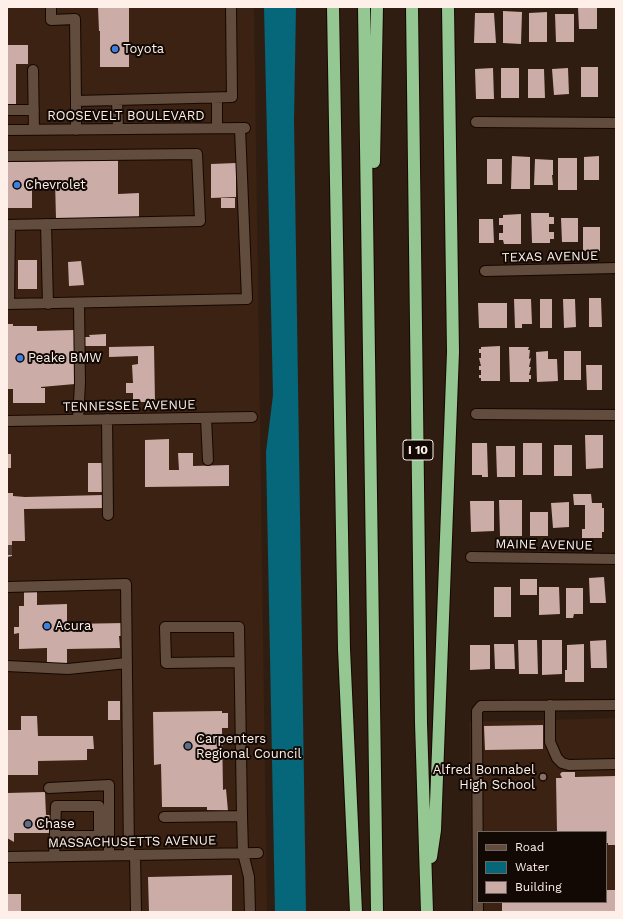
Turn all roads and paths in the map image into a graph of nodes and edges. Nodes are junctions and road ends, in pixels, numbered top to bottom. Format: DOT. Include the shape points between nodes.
graph roads {
  1 [pos="51,7"];
  2 [pos="231,7"];
  3 [pos="333,7"];
  4 [pos="364,7"];
  5 [pos="377,7"];
  6 [pos="412,7"];
  7 [pos="448,7"];
  8 [pos="33,70"];
  9 [pos="217,98"];
  10 [pos="117,100"];
  11 [pos="76,101"];
  12 [pos="7,110"];
  13 [pos="34,110"];
  14 [pos="476,122"];
  15 [pos="616,123"];
  16 [pos="217,128"];
  17 [pos="118,129"];
  18 [pos="7,130"];
  19 [pos="34,130"];
  20 [pos="76,130"];
  21 [pos="7,156"];
  22 [pos="46,224"];
  23 [pos="8,225"];
  24 [pos="616,268"];
  25 [pos="485,271"];
  26 [pos="79,303"];
  27 [pos="8,304"];
  28 [pos="48,304"];
  29 [pos="371,400"];
  30 [pos="476,414"];
  31 [pos="616,415"];
  32 [pos="252,417"];
  33 [pos="206,418"];
  34 [pos="107,419"];
  35 [pos="78,420"];
  36 [pos="7,421"];
  37 [pos="208,460"];
  38 [pos="108,515"];
  39 [pos="471,557"];
  40 [pos="616,559"];
  41 [pos="7,587"];
  42 [pos="239,662"];
  43 [pos="127,663"];
  44 [pos="7,666"];
  45 [pos="616,704"];
  46 [pos="550,705"];
  47 [pos="616,764"];
  48 [pos="49,788"];
  49 [pos="242,816"];
  50 [pos="164,817"];
  51 [pos="477,831"];
  52 [pos="55,836"];
  53 [pos="243,853"];
  54 [pos="258,853"];
  55 [pos="109,855"];
  56 [pos="132,855"];
  57 [pos="54,856"];
  58 [pos="7,857"];
  59 [pos="426,892"];
  60 [pos="136,912"];
  61 [pos="250,912"];
  62 [pos="356,912"];
  63 [pos="377,912"];
  64 [pos="427,912"];
  1 -- 11 [label="street" via="51,20 75,19"];
  2 -- 9 [label="street" via="232,97"];
  3 -- 62 [label="highway" via="344,649"];
  4 -- 29 [label="highway"];
  5 -- 29 [label="highway"];
  6 -- 59 [label="highway, I 10" via="421,723"];
  7 -- 59 [label="highway" via="453,352 435,830"];
  8 -- 13 [label="street"];
  9 -- 10 [label="street"];
  9 -- 16 [label="street"];
  10 -- 11 [label="street"];
  10 -- 17 [label="street"];
  11 -- 20 [label="street"];
  12 -- 13 [label="street"];
  13 -- 19 [label="street"];
  14 -- 15 [label="street"];
  16 -- 17 [label="street, ROOSEVELT BOULEVARD"];
  16 -- 26 [label="street, ROOSEVELT BOULEVARD" via="243,128 247,299"];
  17 -- 20 [label="street, ROOSEVELT BOULEVARD"];
  18 -- 19 [label="street, ROOSEVELT BOULEVARD"];
  19 -- 20 [label="street, ROOSEVELT BOULEVARD"];
  21 -- 22 [label="street" via="197,154 200,221"];
  22 -- 23 [label="street"];
  22 -- 28 [label="street"];
  23 -- 27 [label="street"];
  24 -- 25 [label="street, TEXAS AVENUE"];
  26 -- 28 [label="street"];
  26 -- 35 [label="street"];
  27 -- 28 [label="street"];
  29 -- 63 [label="highway"];
  30 -- 31 [label="street"];
  32 -- 33 [label="street, TENNESSEE AVENUE"];
  33 -- 34 [label="street, TENNESSEE AVENUE"];
  33 -- 37 [label="street"];
  34 -- 35 [label="street, TENNESSEE AVENUE"];
  34 -- 38 [label="street"];
  35 -- 36 [label="street, TENNESSEE AVENUE"];
  39 -- 40 [label="street, MAINE AVENUE"];
  41 -- 43 [label="street" via="126,584"];
  42 -- 42 [label="street" via="239,627 165,627 166,663"];
  42 -- 49 [label="street"];
  43 -- 44 [label="street" via="68,669"];
  43 -- 56 [label="street"];
  45 -- 46 [label="street"];
  46 -- 47 [label="street" via="550,742 562,763"];
  46 -- 51 [label="street" via="481,706 477,710"];
  48 -- 55 [label="street" via="109,786"];
  49 -- 50 [label="street"];
  49 -- 53 [label="street"];
  52 -- 52 [label="street" via="56,806 99,806 100,836"];
  52 -- 57 [label="street"];
  53 -- 54 [label="street, MASSACHUSETTS AVENUE"];
  53 -- 56 [label="street, MASSACHUSETTS AVENUE"];
  53 -- 61 [label="street" via="249,877"];
  55 -- 56 [label="street, MASSACHUSETTS AVENUE"];
  55 -- 57 [label="street, MASSACHUSETTS AVENUE"];
  56 -- 60 [label="street"];
  57 -- 58 [label="street, MASSACHUSETTS AVENUE"];
  59 -- 64 [label="highway, I 10"];
}
